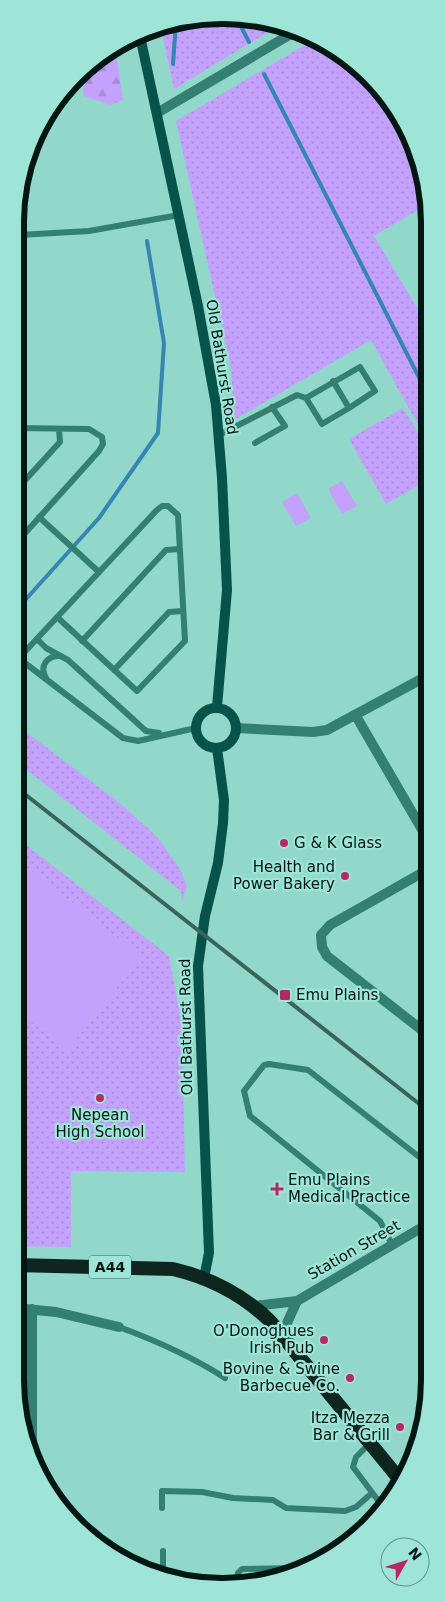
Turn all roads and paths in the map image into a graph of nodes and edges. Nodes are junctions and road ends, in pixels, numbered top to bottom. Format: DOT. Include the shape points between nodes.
graph roads {
  1 [pos="290,36"];
  2 [pos="141,41"];
  3 [pos="157,113"];
  4 [pos="179,215"];
  5 [pos="24,236"];
  6 [pos="333,381"];
  7 [pos="306,398"];
  8 [pos="272,407"];
  9 [pos="349,408"];
  10 [pos="24,428"];
  11 [pos="58,429"];
  12 [pos="219,435"];
  13 [pos="255,443"];
  14 [pos="24,481"];
  15 [pos="39,517"];
  16 [pos="24,534"];
  17 [pos="180,549"];
  18 [pos="99,572"];
  19 [pos="183,611"];
  20 [pos="57,618"];
  21 [pos="37,639"];
  22 [pos="82,641"];
  23 [pos="24,652"];
  24 [pos="61,656"];
  25 [pos="24,662"];
  26 [pos="114,670"];
  27 [pos="46,679"];
  28 [pos="421,679"];
  29 [pos="217,707"];
  30 [pos="356,716"];
  31 [pos="196,728"];
  32 [pos="237,728"];
  33 [pos="166,732"];
  34 [pos="217,748"];
  35 [pos="421,828"];
  36 [pos="421,873"];
  37 [pos="421,1029"];
  38 [pos="421,1160"];
  39 [pos="421,1228"];
  40 [pos="392,1245"];
  41 [pos="24,1266"];
  42 [pos="204,1278"];
  43 [pos="297,1301"];
  44 [pos="254,1306"];
  45 [pos="24,1309"];
  46 [pos="32,1309"];
  47 [pos="119,1327"];
  48 [pos="282,1334"];
  49 [pos="225,1378"];
  50 [pos="32,1435"];
  51 [pos="370,1443"];
  52 [pos="397,1476"];
  53 [pos="372,1493"];
  54 [pos="379,1501"];
  55 [pos="162,1508"];
  56 [pos="163,1551"];
  57 [pos="285,1568"];
  58 [pos="163,1569"];
  59 [pos="237,1578"];
  1 -- 3 [label="street"];
  2 -- 3 [label="main road, Old Bathurst Road"];
  3 -- 4 [label="main road, Old Bathurst Road"];
  4 -- 5 [label="lane" via="98,230"];
  4 -- 12 [label="main road, Old Bathurst Road" via="210,366"];
  6 -- 7 [label="lane"];
  6 -- 9 [label="lane"];
  6 -- 9 [label="lane" via="360,367 375,391"];
  7 -- 8 [label="lane" via="297,395"];
  7 -- 9 [label="lane" via="322,424"];
  8 -- 12 [label="lane"];
  8 -- 13 [label="lane" via="284,426"];
  10 -- 11 [label="lane"];
  11 -- 14 [label="lane" via="60,442"];
  11 -- 15 [label="lane" via="90,429 102,437 103,444"];
  12 -- 29 [label="main road, Old Bathurst Road" via="226,590"];
  15 -- 16 [label="lane"];
  15 -- 18 [label="lane"];
  17 -- 18 [label="lane" via="178,515 168,506 162,506"];
  17 -- 19 [label="lane"];
  17 -- 22 [label="lane" via="166,550"];
  18 -- 20 [label="lane"];
  19 -- 26 [label="lane" via="169,612"];
  19 -- 26 [label="lane" via="185,642 137,692"];
  20 -- 21 [label="lane"];
  20 -- 22 [label="lane"];
  21 -- 23 [label="lane"];
  21 -- 24 [label="lane"];
  22 -- 26 [label="lane"];
  24 -- 27 [label="lane" via="51,657 44,663"];
  24 -- 33 [label="lane" via="146,731"];
  25 -- 27 [label="lane"];
  27 -- 33 [label="lane" via="123,738 138,741"];
  28 -- 30 [label="street"];
  29 -- 31 [label="main road" via="200,715"];
  29 -- 32 [label="main road" via="233,716"];
  30 -- 32 [label="street" via="327,730 313,732"];
  30 -- 35 [label="street"];
  31 -- 33 [label="lane"];
  31 -- 34 [label="main road" via="202,743"];
  32 -- 34 [label="main road" via="229,744"];
  34 -- 42 [label="main road, Old Bathurst Road" via="224,800 222,830 198,966 209,1253"];
  36 -- 37 [label="street" via="330,926 322,935 322,947 327,956"];
  38 -- 40 [label="lane" via="306,1069 264,1065 244,1091 250,1116 382,1223"];
  39 -- 40 [label="street, Station Street"];
  40 -- 43 [label="street, Station Street"];
  41 -- 42 [label="highway, A44" via="147,1267 173,1269"];
  42 -- 44 [label="highway, A44"];
  43 -- 44 [label="street, Station Street"];
  43 -- 48 [label="street"];
  44 -- 48 [label="highway, A44"];
  45 -- 46 [label="street"];
  46 -- 47 [label="street"];
  46 -- 50 [label="street"];
  47 -- 49 [label="lane" via="173,1348"];
  48 -- 51 [label="highway, A44"];
  51 -- 52 [label="highway, A44"];
  51 -- 53 [label="lane" via="356,1457 354,1466"];
  53 -- 54 [label="lane"];
  53 -- 55 [label="lane" via="345,1511 286,1508 273,1500 162,1491"];
  56 -- 58 [label="lane"];
  57 -- 59 [label="lane" via="242,1569"];
}
